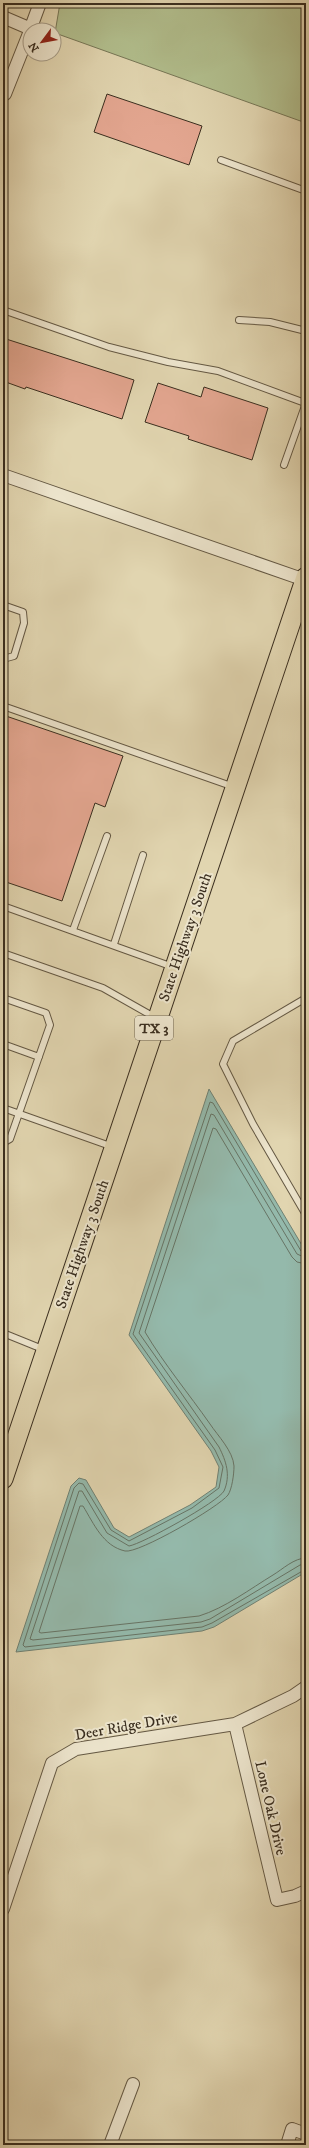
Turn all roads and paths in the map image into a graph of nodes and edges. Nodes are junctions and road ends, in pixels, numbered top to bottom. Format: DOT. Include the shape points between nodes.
graph roads {
  1 [pos="40,3"];
  2 [pos="3,17"];
  3 [pos="33,22"];
  4 [pos="22,26"];
  5 [pos="22,50"];
  6 [pos="3,95"];
  7 [pos="221,160"];
  8 [pos="306,191"];
  9 [pos="3,310"];
  10 [pos="239,320"];
  11 [pos="306,331"];
  12 [pos="306,403"];
  13 [pos="284,465"];
  14 [pos="3,475"];
  15 [pos="306,578"];
  16 [pos="3,606"];
  17 [pos="3,659"];
  18 [pos="3,706"];
  19 [pos="235,788"];
  20 [pos="107,836"];
  21 [pos="144,855"];
  22 [pos="3,906"];
  23 [pos="73,930"];
  24 [pos="114,944"];
  25 [pos="3,953"];
  26 [pos="175,967"];
  27 [pos="3,998"];
  28 [pos="306,998"];
  29 [pos="157,1019"];
  30 [pos="3,1044"];
  31 [pos="39,1057"];
  32 [pos="3,1108"];
  33 [pos="19,1114"];
  34 [pos="3,1143"];
  35 [pos="114,1148"];
  36 [pos="306,1215"];
  37 [pos="3,1333"];
  38 [pos="46,1350"];
  39 [pos="3,1479"];
  40 [pos="306,1687"];
  41 [pos="235,1724"];
  42 [pos="306,1891"];
  43 [pos="3,1909"];
  44 [pos="133,2084"];
  45 [pos="306,2134"];
  46 [pos="110,2145"];
  47 [pos="287,2145"];
  1 -- 3 [label="street"];
  2 -- 4 [label="street"];
  5 -- 6 [label="street"];
  7 -- 8 [label="lane"];
  9 -- 12 [label="lane" via="109,347 218,371"];
  10 -- 11 [label="lane" via="270,322"];
  12 -- 13 [label="lane"];
  14 -- 15 [label="street"];
  15 -- 19 [label="main road, State Highway 3 South / TX 3"];
  16 -- 17 [label="lane" via="23,612 24,623 14,656"];
  18 -- 19 [label="lane"];
  19 -- 26 [label="main road, State Highway 3 South / TX 3"];
  20 -- 23 [label="lane"];
  21 -- 24 [label="lane"];
  22 -- 23 [label="lane"];
  23 -- 24 [label="lane"];
  24 -- 26 [label="lane"];
  25 -- 29 [label="lane" via="103,988"];
  26 -- 29 [label="main road, State Highway 3 South / TX 3"];
  27 -- 31 [label="lane" via="46,1013 50,1025"];
  28 -- 36 [label="lane" via="233,1041 223,1064 253,1124"];
  29 -- 35 [label="main road, State Highway 3 South / TX 3"];
  30 -- 31 [label="lane"];
  31 -- 33 [label="lane"];
  32 -- 33 [label="lane"];
  33 -- 34 [label="lane" via="10,1139"];
  33 -- 35 [label="lane"];
  35 -- 38 [label="main road, State Highway 3 South / TX 3"];
  37 -- 38 [label="lane"];
  38 -- 39 [label="main road, State Highway 3 South / TX 3"];
  40 -- 41 [label="street, Deer Ridge Drive"];
  41 -- 42 [label="street, Lone Oak Drive" via="277,1900"];
  41 -- 43 [label="street, Deer Ridge Drive" via="76,1749 52,1763"];
  44 -- 46 [label="street"];
  45 -- 47 [label="street" via="292,2129"];
}
